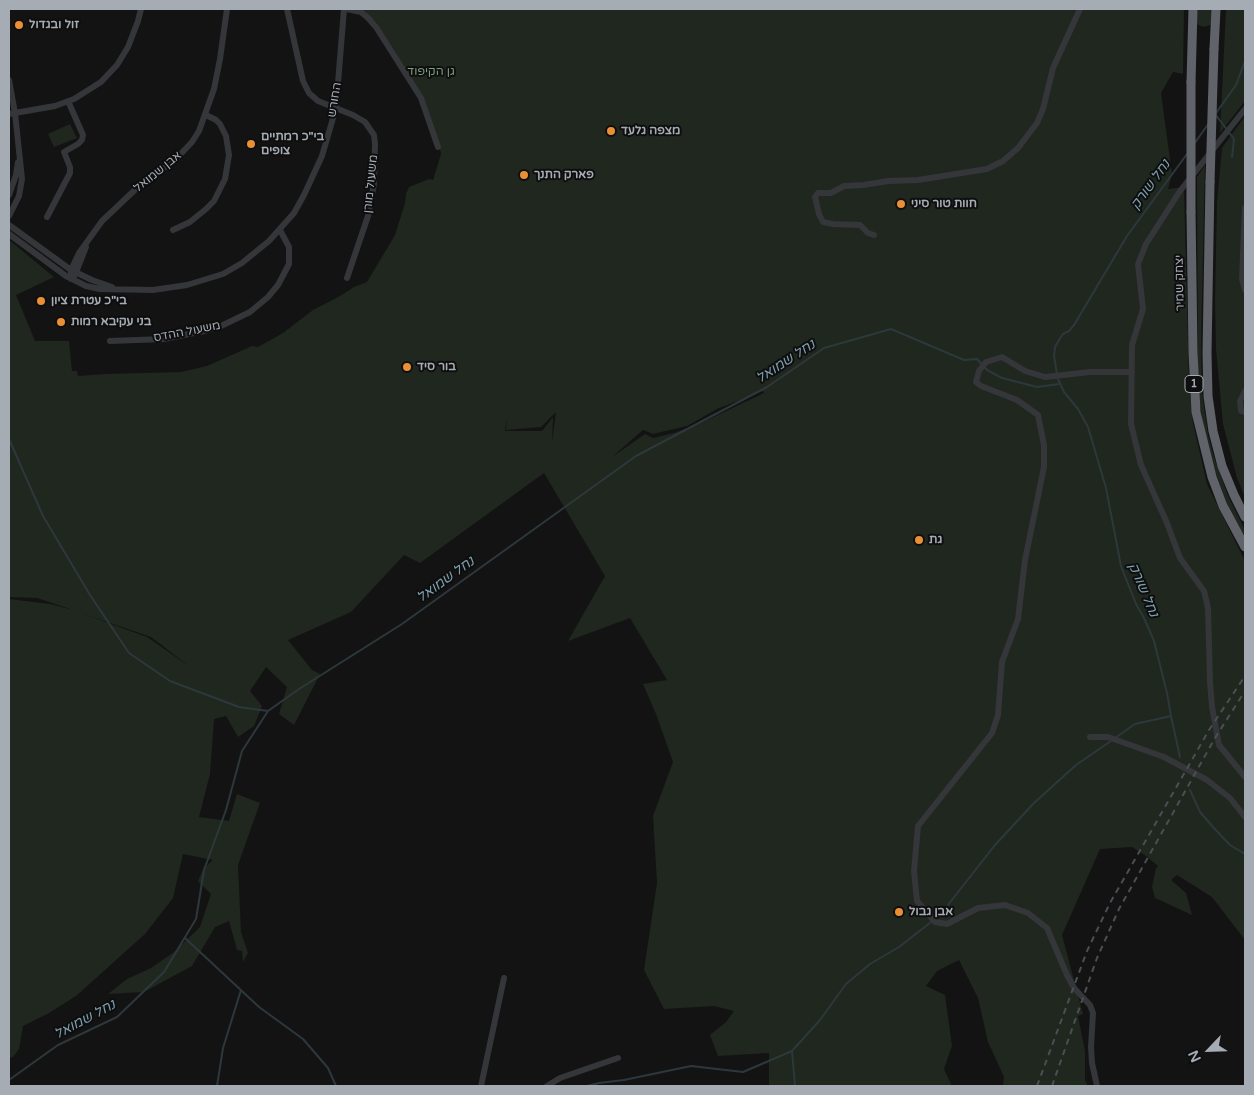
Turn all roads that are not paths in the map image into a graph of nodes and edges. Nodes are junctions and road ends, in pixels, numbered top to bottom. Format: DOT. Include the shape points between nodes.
graph roads {
  1 [pos="141,9"];
  2 [pos="227,9"];
  3 [pos="287,9"];
  4 [pos="346,9"];
  5 [pos="1080,9"];
  6 [pos="1193,9"];
  7 [pos="1216,9"];
  8 [pos="9,80"];
  9 [pos="68,101"];
  10 [pos="336,108"];
  11 [pos="1245,108"];
  12 [pos="12,114"];
  13 [pos="206,115"];
  14 [pos="438,147"];
  15 [pos="19,151"];
  16 [pos="9,195"];
  17 [pos="1245,208"];
  18 [pos="9,216"];
  19 [pos="47,217"];
  20 [pos="9,224"];
  21 [pos="173,230"];
  22 [pos="280,230"];
  23 [pos="9,234"];
  24 [pos="874,235"];
  25 [pos="74,272"];
  26 [pos="71,278"];
  27 [pos="347,278"];
  28 [pos="120,289"];
  29 [pos="1245,290"];
  30 [pos="110,341"];
  31 [pos="1132,372"];
  32 [pos="1245,391"];
  33 [pos="1245,412"];
  34 [pos="1245,517"];
  35 [pos="1245,547"];
  36 [pos="1090,737"];
  37 [pos="1245,777"];
  38 [pos="1245,817"];
  39 [pos="504,978"];
  40 [pos="618,1058"];
  41 [pos="481,1086"];
  42 [pos="547,1086"];
  43 [pos="1097,1086"];
  1 -- 9 [label="street" via="128,46 117,65 101,82"];
  2 -- 13 [label="street, אבן שמואל" via="220,59"];
  3 -- 10 [label="street, משעול מורן" via="306,88 318,101"];
  4 -- 10 [label="street, החורש"];
  4 -- 14 [label="street" via="361,12 376,27 420,98"];
  5 -- 24 [label="street" via="1053,68 1037,123 1018,148 1003,161 986,169 918,180 844,186 832,193 818,193 815,197 823,222 860,225"];
  6 -- 35 [label="highway, יצחק שמיר / 1, bridge" via="1191,212 1196,412 1212,477"];
  7 -- 34 [label="highway, 1, bridge" via="1206,353 1208,396 1222,466"];
  8 -- 12 [label="street"];
  9 -- 12 [label="street"];
  9 -- 19 [label="street" via="83,135 78,144 64,152 70,173"];
  10 -- 22 [label="street, החורש" via="304,196"];
  10 -- 27 [label="street, משעול מורן" via="365,122 374,135 375,144 374,184 368,216"];
  11 -- 31 [label="street" via="1180,191 1146,244 1138,264 1143,309 1132,344"];
  12 -- 15 [label="street"];
  13 -- 21 [label="street" via="220,124 226,136 227,173 220,190 206,209"];
  13 -- 25 [label="street, אבן שמואל" via="185,150 102,221 90,237"];
  15 -- 16 [label="street"];
  15 -- 18 [label="street" via="21,189"];
  17 -- 29 [label="street" via="1242,279"];
  20 -- 25 [label="street"];
  22 -- 28 [label="street, החורש" via="258,251 223,274 201,282 153,290"];
  22 -- 30 [label="street, משעול ההדס" via="289,247 289,264 268,298 250,312 204,331 164,339"];
  23 -- 26 [label="street"];
  25 -- 26 [label="street"];
  25 -- 28 [label="street"];
  26 -- 28 [label="street" via="92,288"];
  31 -- 37 [label="street" via="1131,424 1136,450 1180,558 1204,591 1208,608 1212,707 1219,745"];
  31 -- 43 [label="street" via="1045,377 1025,371 1002,356 986,362 979,371 976,382 981,386 1017,400 1038,415 1044,445 1044,467 1025,560 1018,619 1002,662 998,715 992,733 918,826 914,871 917,901 935,922 947,924 978,908 1005,905 1028,913 1048,928 1067,976 1093,1013 1091,1047"];
  32 -- 33 [label="street" via="1240,401 1241,411"];
  36 -- 38 [label="street" via="1108,738 1164,757 1207,780 1230,798"];
  39 -- 41 [label="street"];
  40 -- 42 [label="street" via="560,1078"];
}
